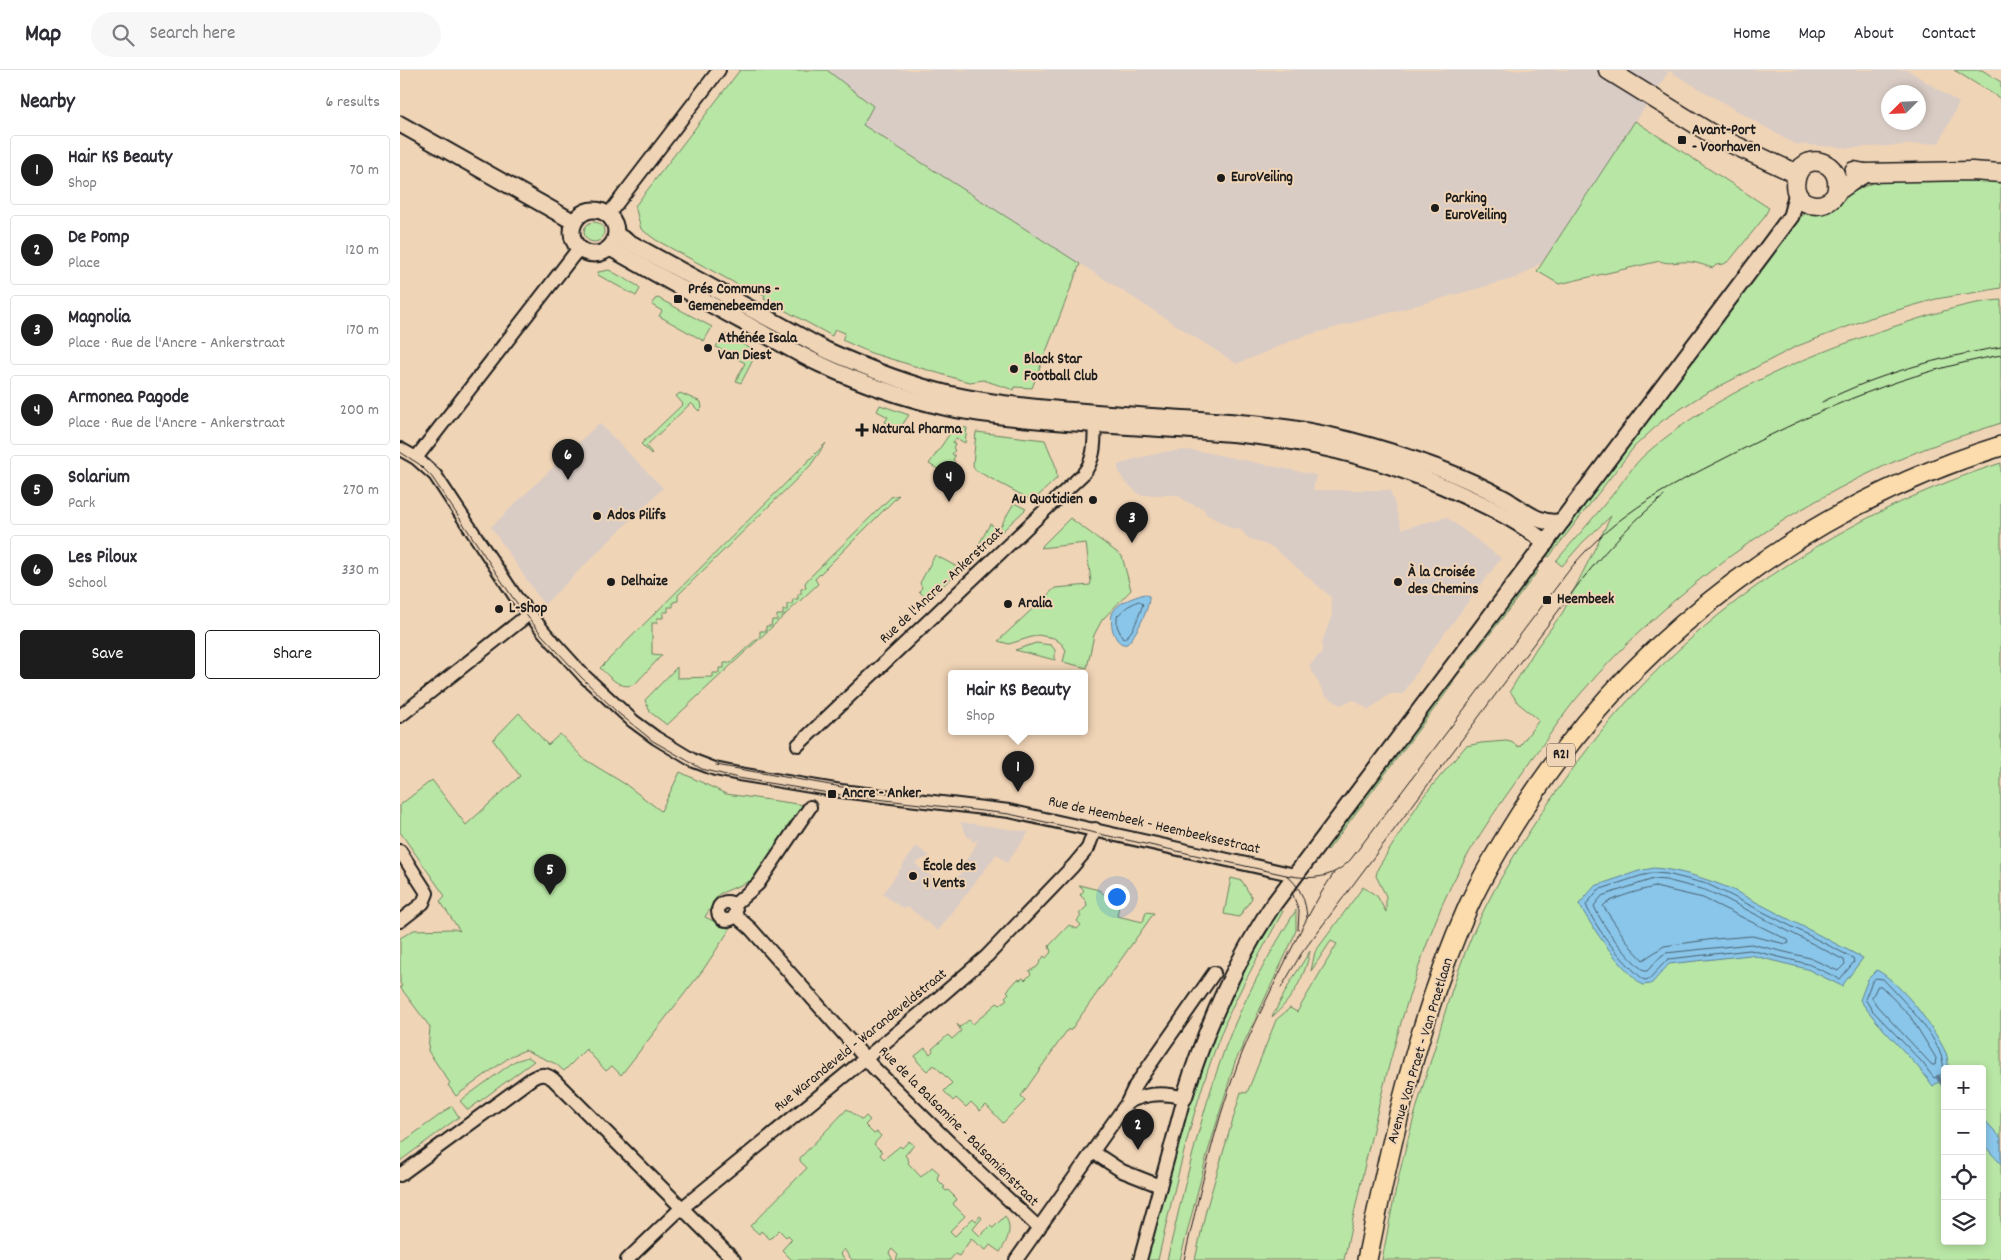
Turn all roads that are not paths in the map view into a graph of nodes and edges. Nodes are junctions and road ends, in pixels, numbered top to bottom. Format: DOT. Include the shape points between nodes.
graph roads {
  1 [pos="719,70"];
  2 [pos="1608,70"];
  3 [pos="400,124"];
  4 [pos="1833,169"];
  5 [pos="1865,173"];
  6 [pos="2001,173"];
  7 [pos="1797,174"];
  8 [pos="1797,193"];
  9 [pos="1836,193"];
  10 [pos="1812,205"];
  11 [pos="608,215"];
  12 [pos="1791,216"];
  13 [pos="574,222"];
  14 [pos="613,242"];
  15 [pos="579,248"];
  16 [pos="1095,419"];
  17 [pos="2001,446"];
  18 [pos="400,448"];
  19 [pos="416,458"];
  20 [pos="1562,521"];
  21 [pos="1546,543"];
  22 [pos="529,614"];
  23 [pos="400,716"];
  24 [pos="798,745"];
  25 [pos="810,807"];
  26 [pos="1095,829"];
  27 [pos="400,851"];
  28 [pos="1295,875"];
  29 [pos="400,921"];
  30 [pos="1214,973"];
  31 [pos="866,1059"];
  32 [pos="1184,1098"];
  33 [pos="1127,1103"];
  34 [pos="1093,1152"];
  35 [pos="400,1175"];
  36 [pos="1160,1186"];
  37 [pos="682,1208"];
  38 [pos="1039,1228"];
  39 [pos="627,1260"];
  40 [pos="734,1260"];
  41 [pos="1016,1260"];
  42 [pos="1140,1260"];
  43 [pos="1367,1260"];
  1 -- 11 [label="street"];
  2 -- 7 [label="main road" via="1715,136"];
  3 -- 13 [label="street"];
  4 -- 5 [label="main road"];
  4 -- 7 [label="main road" via="1818,161 1809,162"];
  4 -- 9 [label="main road" via="1839,184"];
  5 -- 6 [label="main road"];
  5 -- 9 [label="main road"];
  7 -- 8 [label="main road"];
  8 -- 10 [label="main road"];
  8 -- 12 [label="street"];
  9 -- 10 [label="main road" via="1826,203"];
  10 -- 12 [label="street"];
  11 -- 13 [label="street" via="588,210"];
  11 -- 14 [label="street" via="614,224"];
  12 -- 20 [label="street"];
  13 -- 15 [label="street" via="572,238"];
  14 -- 15 [label="street" via="597,254"];
  14 -- 16 [label="street" via="802,356 850,377 924,402 999,417"];
  15 -- 19 [label="street"];
  16 -- 20 [label="street" via="1236,420 1345,439 1446,472 1500,496 1541,521"];
  16 -- 21 [label="street" via="1300,443 1381,462 1487,505"];
  16 -- 24 [label="street, Rue de l'Ancre - Ankerstraat" via="1093,458 1083,474"];
  17 -- 43 [label="main road, Avenue Van Praet - Van Praetlaan / R21" via="1887,490 1768,558 1706,605 1648,657 1612,694 1546,774 1504,838 1454,943 1405,1091"];
  18 -- 19 [label="street, Rue de Heembeek - Heembeeksestraat"];
  19 -- 22 [label="street, Rue de Heembeek - Heembeeksestraat" via="440,482"];
  20 -- 21 [label="street"];
  21 -- 28 [label="street"];
  22 -- 23 [label="street"];
  22 -- 26 [label="street, Rue de Heembeek - Heembeeksestraat" via="584,676 620,710 656,738 704,765 738,774 859,794 990,808"];
  25 -- 31 [label="street, Rue de la Balsamine - Balsamienstraat" via="758,884 734,910"];
  26 -- 28 [label="street, Rue de Heembeek - Heembeeksestraat"];
  26 -- 31 [label="street, Rue Warandeveld - Warandeveldstraat" via="1088,848 994,950"];
  27 -- 29 [label="street" via="427,892 423,903"];
  28 -- 32 [label="street" via="1260,924 1223,994"];
  30 -- 33 [label="street"];
  31 -- 37 [label="street, Rue Warandeveld - Warandeveldstraat"];
  31 -- 38 [label="street, Rue de la Balsamine - Balsamienstraat"];
  32 -- 33 [label="street" via="1158,1094 1141,1096"];
  32 -- 36 [label="street"];
  33 -- 34 [label="street"];
  34 -- 36 [label="street" via="1122,1171"];
  34 -- 38 [label="street"];
  35 -- 37 [label="street" via="536,1075 545,1074"];
  36 -- 42 [label="street"];
  37 -- 39 [label="street, Rue Warandeveld - Warandeveldstraat"];
  37 -- 40 [label="street"];
  38 -- 41 [label="street"];
}
